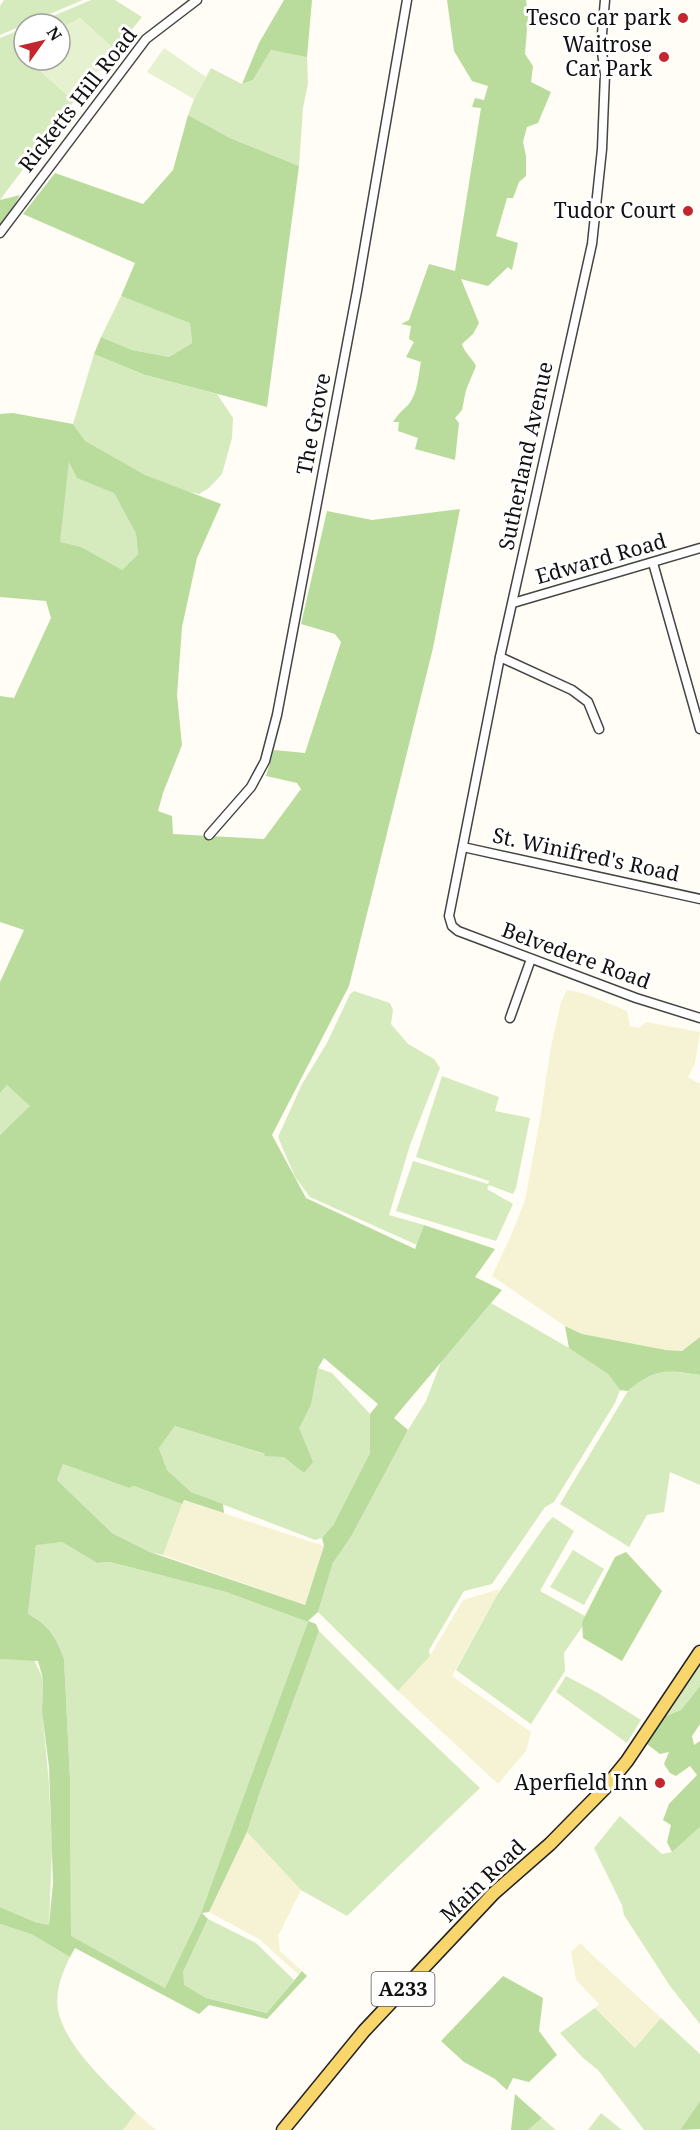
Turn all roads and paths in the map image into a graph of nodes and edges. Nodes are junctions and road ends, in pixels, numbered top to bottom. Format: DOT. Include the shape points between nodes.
graph roads {
  1 [pos="197,0"];
  2 [pos="407,0"];
  3 [pos="605,0"];
  4 [pos="3,223"];
  5 [pos="0,233"];
  6 [pos="700,548"];
  7 [pos="653,563"];
  8 [pos="513,603"];
  9 [pos="500,657"];
  10 [pos="599,729"];
  11 [pos="700,729"];
  12 [pos="209,836"];
  13 [pos="463,847"];
  14 [pos="700,899"];
  15 [pos="449,916"];
  16 [pos="531,959"];
  17 [pos="510,1018"];
  18 [pos="700,1018"];
  19 [pos="700,1652"];
  20 [pos="283,2130"];
  1 -- 4 [label="street, Ricketts Hill Road" via="146,39"];
  2 -- 12 [label="street, The Grove" via="277,715 265,761 251,787"];
  3 -- 8 [label="street, Sutherland Avenue" via="601,45 605,74 602,149 592,244"];
  4 -- 5 [label="street, Ricketts Hill Road"];
  6 -- 7 [label="street, Edward Road"];
  7 -- 8 [label="street, Edward Road"];
  7 -- 11 [label="street"];
  8 -- 9 [label="street, Sutherland Avenue"];
  9 -- 10 [label="street" via="572,690 588,702"];
  9 -- 13 [label="street, Sutherland Avenue"];
  13 -- 14 [label="street, St. Winifred's Road"];
  13 -- 15 [label="street, Sutherland Avenue"];
  15 -- 16 [label="street, Belvedere Road" via="458,931"];
  16 -- 17 [label="street"];
  16 -- 18 [label="street, Belvedere Road"];
  19 -- 20 [label="main road, Main Road / A233" via="605,1788 486,1902 364,2031"];
}
